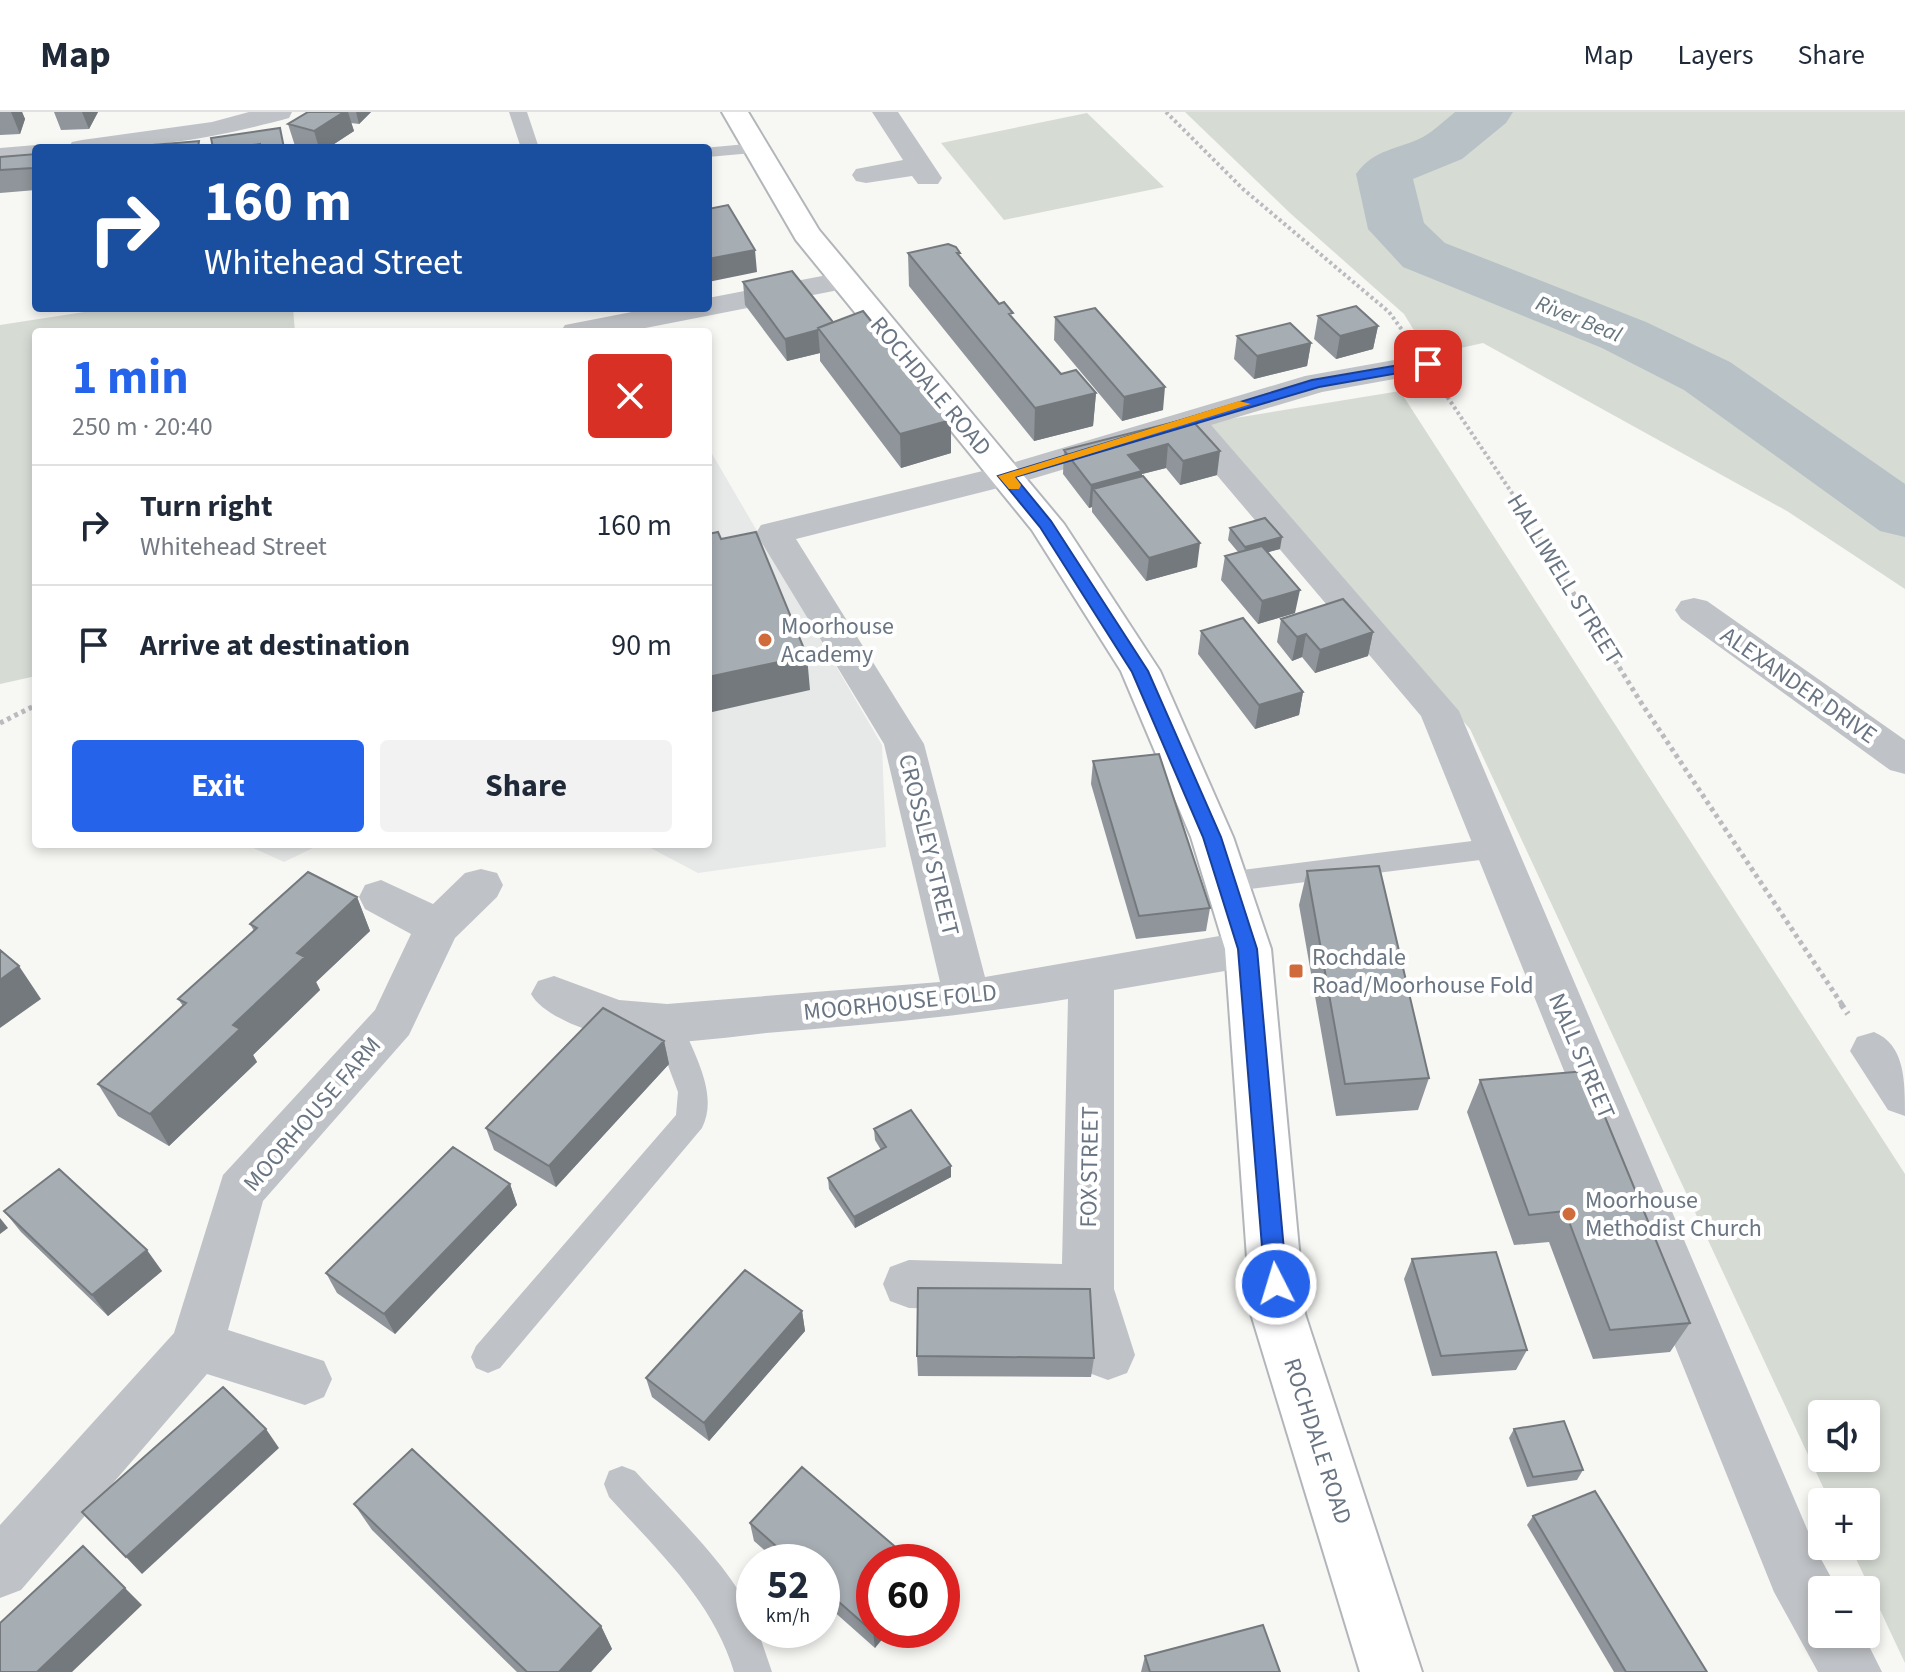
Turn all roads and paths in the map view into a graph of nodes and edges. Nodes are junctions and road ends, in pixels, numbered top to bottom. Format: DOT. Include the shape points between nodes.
graph roads {
  1 [pos="279,112"];
  2 [pos="518,112"];
  3 [pos="735,112"];
  4 [pos="885,112"];
  5 [pos="1166,112"];
  6 [pos="111,144"];
  7 [pos="529,144"];
  8 [pos="758,148"];
  9 [pos="712,152"];
  10 [pos="32,153"];
  11 [pos="0,156"];
  12 [pos="866,175"];
  13 [pos="843,281"];
  14 [pos="712,306"];
  15 [pos="680,312"];
  16 [pos="597,328"];
  17 [pos="1428,364"];
  18 [pos="1188,420"];
  19 [pos="1006,476"];
  20 [pos="1694,610"];
  21 [pos="32,707"];
  22 [pos="0,723"];
  23 [pos="1905,760"];
  24 [pos="1496,848"];
  25 [pos="1226,882"];
  26 [pos="481,885"];
  27 [pos="381,897"];
  28 [pos="437,927"];
  29 [pos="1248,949"];
  30 [pos="1091,976"];
  31 [pos="554,994"];
  32 [pos="967,998"];
  33 [pos="667,1023"];
  34 [pos="1874,1051"];
  35 [pos="1905,1096"];
  36 [pos="909,1284"];
  37 [pos="1088,1289"];
  38 [pos="197,1346"];
  39 [pos="1108,1355"];
  40 [pos="488,1357"];
  41 [pos="305,1379"];
  42 [pos="622,1484"];
  43 [pos="0,1569"];
  44 [pos="1808,1595"];
  45 [pos="1838,1648"];
  46 [pos="753,1672"];
  47 [pos="1391,1672"];
  48 [pos="1851,1672"];
  1 -- 6 [label="street" via="214,130"];
  2 -- 7 [label="lane"];
  3 -- 8 [label="main road, ROCHDALE ROAD"];
  4 -- 12 [label="street" via="924,172"];
  5 -- 17 [label="path, HALLIWELL STREET" via="1243,189 1389,312"];
  8 -- 9 [label="lane"];
  8 -- 13 [label="main road, ROCHDALE ROAD" via="806,234"];
  10 -- 11 [label="street"];
  13 -- 14 [label="street"];
  13 -- 19 [label="main road, ROCHDALE ROAD"];
  15 -- 16 [label="street"];
  17 -- 18 [label="street, CROSSLEY STREET" via="1317,383"];
  17 -- 34 [label="path, HALLIWELL STREET" via="1640,701"];
  18 -- 19 [label="street, CROSSLEY STREET"];
  18 -- 24 [label="street, NALL STREET" via="1439,711"];
  19 -- 25 [label="main road, ROCHDALE ROAD" via="1046,524 1140,671 1212,837"];
  19 -- 32 [label="street, CROSSLEY STREET" via="762,536 904,744"];
  20 -- 23 [label="street, ALEXANDER DRIVE"];
  21 -- 22 [label="path"];
  24 -- 25 [label="lane"];
  24 -- 44 [label="street, NALL STREET"];
  25 -- 29 [label="main road, ROCHDALE ROAD"];
  26 -- 28 [label="street, MOORHOUSE FARM"];
  27 -- 28 [label="street"];
  28 -- 38 [label="street, MOORHOUSE FARM" via="392,1022 241,1191"];
  29 -- 30 [label="street, MOORHOUSE FOLD"];
  29 -- 47 [label="main road, ROCHDALE ROAD" via="1278,1314"];
  30 -- 32 [label="street, MOORHOUSE FOLD"];
  30 -- 37 [label="street, FOX STREET"];
  31 -- 33 [label="street, MOORHOUSE FOLD" via="615,1019"];
  32 -- 33 [label="street, MOORHOUSE FOLD"];
  33 -- 40 [label="lane" via="693,1092 691,1119"];
  34 -- 35 [label="street"];
  36 -- 37 [label="street"];
  37 -- 39 [label="street, FOX STREET"];
  38 -- 41 [label="street"];
  38 -- 43 [label="street, MOORHOUSE FARM"];
  42 -- 46 [label="lane" via="724,1600 746,1640"];
  45 -- 48 [label="street"];
}
